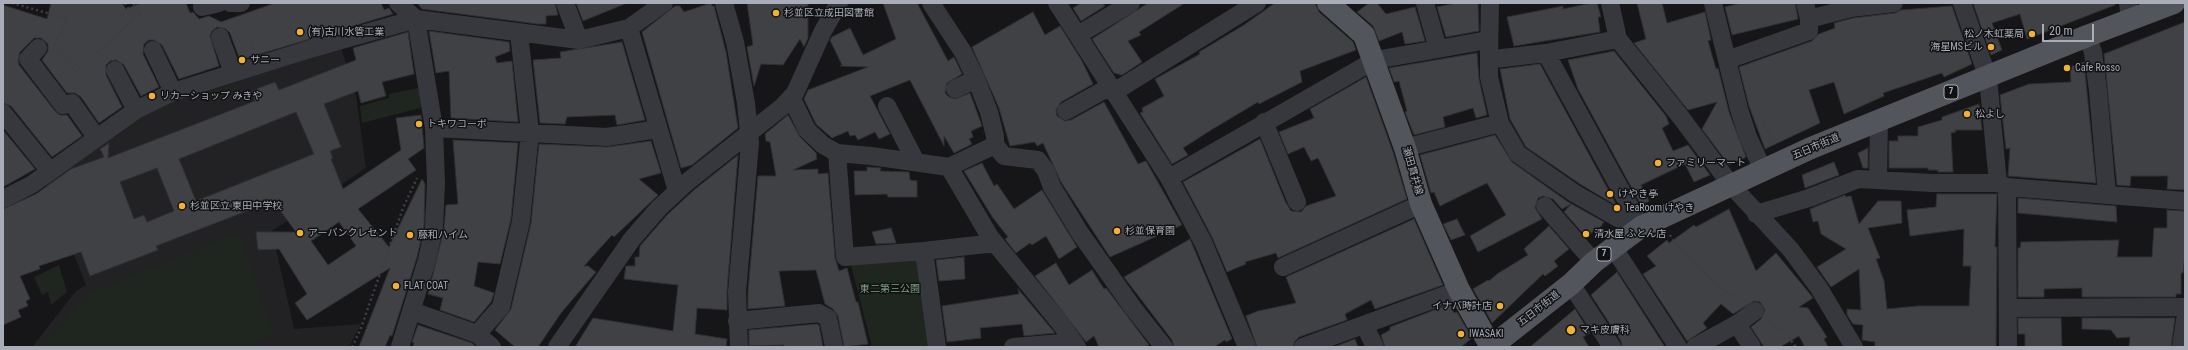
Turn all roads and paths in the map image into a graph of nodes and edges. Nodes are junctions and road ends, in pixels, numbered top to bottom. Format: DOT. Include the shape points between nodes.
graph roads {
  1 [pos="12,3"];
  2 [pos="132,3"];
  3 [pos="230,3"];
  4 [pos="241,3"];
  5 [pos="398,3"];
  6 [pos="564,3"];
  7 [pos="664,3"];
  8 [pos="724,3"];
  9 [pos="839,3"];
  10 [pos="931,3"];
  11 [pos="1057,3"];
  12 [pos="1131,3"];
  13 [pos="1257,3"];
  14 [pos="1328,3"];
  15 [pos="1425,3"];
  16 [pos="1490,3"];
  17 [pos="1610,3"];
  18 [pos="1713,3"];
  19 [pos="1894,3"];
  20 [pos="1962,3"];
  21 [pos="2174,3"];
  22 [pos="126,4"];
  23 [pos="1851,6"];
  24 [pos="1807,11"];
  25 [pos="2129,12"];
  26 [pos="134,19"];
  27 [pos="416,19"];
  28 [pos="629,28"];
  29 [pos="519,33"];
  30 [pos="1078,35"];
  31 [pos="2087,36"];
  32 [pos="220,37"];
  33 [pos="1618,39"];
  34 [pos="579,40"];
  35 [pos="38,48"];
  36 [pos="1488,48"];
  37 [pos="1438,49"];
  38 [pos="153,50"];
  39 [pos="1546,53"];
  40 [pos="1375,60"];
  41 [pos="1727,60"];
  42 [pos="114,70"];
  43 [pos="233,73"];
  44 [pos="1988,78"];
  45 [pos="976,79"];
  46 [pos="955,89"];
  47 [pos="1112,89"];
  48 [pos="173,92"];
  49 [pos="790,97"];
  50 [pos="887,106"];
  51 [pos="136,110"];
  52 [pos="1066,111"];
  53 [pos="3,113"];
  54 [pos="1761,115"];
  55 [pos="1879,120"];
  56 [pos="1264,122"];
  57 [pos="1500,123"];
  58 [pos="434,128"];
  59 [pos="658,129"];
  60 [pos="530,132"];
  61 [pos="749,133"];
  62 [pos="96,137"];
  63 [pos="995,145"];
  64 [pos="1405,148"];
  65 [pos="837,153"];
  66 [pos="1784,161"];
  67 [pos="916,162"];
  68 [pos="949,167"];
  69 [pos="49,170"];
  70 [pos="1763,170"];
  71 [pos="420,172"];
  72 [pos="1169,178"];
  73 [pos="1878,180"];
  74 [pos="1731,185"];
  75 [pos="2003,185"];
  76 [pos="677,191"];
  77 [pos="2107,194"];
  78 [pos="3,199"];
  79 [pos="2185,201"];
  80 [pos="1297,202"];
  81 [pos="1421,204"];
  82 [pos="1544,206"];
  83 [pos="1756,214"];
  84 [pos="1632,224"];
  85 [pos="1669,233"];
  86 [pos="994,243"];
  87 [pos="1613,247"];
  88 [pos="924,251"];
  89 [pos="1594,262"];
  90 [pos="1283,268"];
  91 [pos="1571,284"];
  92 [pos="1459,290"];
  93 [pos="2185,307"];
  94 [pos="2008,308"];
  95 [pos="412,312"];
  96 [pos="1755,312"];
  97 [pos="2185,320"];
  98 [pos="738,321"];
  99 [pos="1736,324"];
  100 [pos="1365,326"];
  101 [pos="477,334"];
  102 [pos="1075,344"];
  103 [pos="1244,346"];
  104 [pos="352,347"];
  105 [pos="400,347"];
  106 [pos="492,347"];
  107 [pos="557,347"];
  108 [pos="739,347"];
  109 [pos="834,347"];
  110 [pos="937,347"];
  111 [pos="1013,347"];
  112 [pos="1164,347"];
  113 [pos="1303,347"];
  114 [pos="1375,347"];
  115 [pos="1491,347"];
  116 [pos="1612,347"];
  117 [pos="1678,347"];
  118 [pos="1695,347"];
  119 [pos="1752,347"];
  120 [pos="1796,347"];
  121 [pos="1854,347"];
  122 [pos="2008,347"];
  123 [pos="2182,347"];
  1 -- 26 [label="path" via="68,19 55,44 76,72"];
  2 -- 22 [label="path"];
  2 -- 26 [label="path" via="141,15"];
  3 -- 4 [label="street"];
  5 -- 27 [label="street"];
  6 -- 34 [label="street"];
  7 -- 28 [label="street"];
  8 -- 61 [label="street" via="735,42"];
  9 -- 49 [label="street" via="823,31 795,93"];
  10 -- 45 [label="street" via="963,52"];
  11 -- 30 [label="street"];
  12 -- 30 [label="street"];
  13 -- 47 [label="street"];
  14 -- 40 [label="main road, 瀬田貫井線" via="1364,35"];
  15 -- 37 [label="street"];
  16 -- 36 [label="street"];
  17 -- 33 [label="street"];
  18 -- 41 [label="street"];
  19 -- 23 [label="street"];
  20 -- 44 [label="street"];
  21 -- 25 [label="main road, 五日市街道 / 7"];
  22 -- 26 [label="path"];
  23 -- 24 [label="street"];
  24 -- 41 [label="street" via="1809,31"];
  25 -- 31 [label="main road, 五日市街道 / 7"];
  27 -- 29 [label="street"];
  27 -- 43 [label="street"];
  27 -- 58 [label="street"];
  28 -- 34 [label="street"];
  28 -- 59 [label="street"];
  29 -- 34 [label="street"];
  29 -- 60 [label="street"];
  30 -- 47 [label="street"];
  31 -- 44 [label="main road, 五日市街道 / 7"];
  31 -- 77 [label="street" via="2093,52"];
  32 -- 43 [label="street"];
  33 -- 39 [label="street"];
  33 -- 74 [label="street"];
  35 -- 62 [label="street" via="28,58 63,105 72,103"];
  36 -- 37 [label="street"];
  36 -- 39 [label="street" via="1494,59"];
  36 -- 57 [label="street" via="1490,84"];
  37 -- 40 [label="street"];
  38 -- 48 [label="street"];
  39 -- 84 [label="street"];
  40 -- 56 [label="street"];
  40 -- 64 [label="main road, 瀬田貫井線"];
  41 -- 70 [label="street" via="1748,137"];
  42 -- 51 [label="street"];
  43 -- 48 [label="street"];
  44 -- 55 [label="main road, 五日市街道 / 7"];
  44 -- 75 [label="street"];
  45 -- 46 [label="street"];
  45 -- 63 [label="street" via="989,112"];
  47 -- 52 [label="street"];
  47 -- 72 [label="street"];
  48 -- 51 [label="street"];
  49 -- 61 [label="street"];
  49 -- 65 [label="street" via="807,130 823,145"];
  50 -- 67 [label="street"];
  51 -- 62 [label="street"];
  53 -- 69 [label="street"];
  54 -- 66 [label="path"];
  55 -- 66 [label="main road, 五日市街道 / 7"];
  55 -- 73 [label="street"];
  56 -- 72 [label="street"];
  56 -- 80 [label="street"];
  57 -- 64 [label="street"];
  57 -- 84 [label="street" via="1518,154 1574,193"];
  58 -- 60 [label="street"];
  58 -- 95 [label="street" via="434,227"];
  59 -- 60 [label="street" via="607,136"];
  59 -- 76 [label="street"];
  60 -- 101 [label="street" via="521,221 501,307"];
  61 -- 76 [label="street"];
  61 -- 98 [label="street"];
  62 -- 69 [label="street"];
  63 -- 68 [label="street"];
  63 -- 112 [label="street" via="1004,156 1038,160 1080,233 1132,308"];
  64 -- 81 [label="main road, 瀬田貫井線"];
  65 -- 67 [label="street"];
  65 -- 88 [label="street" via="845,257"];
  66 -- 70 [label="main road, 五日市街道 / 7"];
  67 -- 68 [label="street"];
  68 -- 86 [label="street"];
  69 -- 78 [label="street" via="31,185"];
  70 -- 74 [label="main road, 五日市街道 / 7"];
  71 -- 104 [label="path" via="403,208 362,328"];
  72 -- 103 [label="street" via="1203,242"];
  73 -- 75 [label="street"];
  73 -- 83 [label="street" via="1858,179 1809,198"];
  74 -- 83 [label="street"];
  74 -- 84 [label="main road, 五日市街道 / 7"];
  75 -- 77 [label="street"];
  75 -- 94 [label="street"];
  76 -- 107 [label="street" via="632,239"];
  77 -- 79 [label="street"];
  81 -- 90 [label="street"];
  81 -- 92 [label="main road, 瀬田貫井線"];
  82 -- 89 [label="street"];
  83 -- 121 [label="street" via="1790,250 1819,288"];
  84 -- 87 [label="main road, 五日市街道 / 7"];
  85 -- 96 [label="path" via="1674,242 1710,279"];
  86 -- 88 [label="street"];
  86 -- 102 [label="street"];
  87 -- 89 [label="main road, 五日市街道 / 7"];
  87 -- 117 [label="street"];
  88 -- 110 [label="street"];
  89 -- 91 [label="main road, 五日市街道 / 7"];
  91 -- 115 [label="main road, 五日市街道 / 7"];
  91 -- 116 [label="street"];
  92 -- 100 [label="street"];
  92 -- 115 [label="main road, 瀬田貫井線"];
  93 -- 94 [label="street"];
  94 -- 122 [label="street"];
  95 -- 101 [label="street"];
  95 -- 105 [label="street"];
  96 -- 99 [label="street"];
  96 -- 120 [label="path" via="1785,333"];
  97 -- 123 [label="street"];
  98 -- 108 [label="street"];
  98 -- 109 [label="street" via="819,313 828,318"];
  99 -- 118 [label="street"];
  99 -- 119 [label="street"];
  100 -- 113 [label="street"];
  100 -- 114 [label="street"];
  101 -- 106 [label="street"];
  102 -- 111 [label="street"];
}
